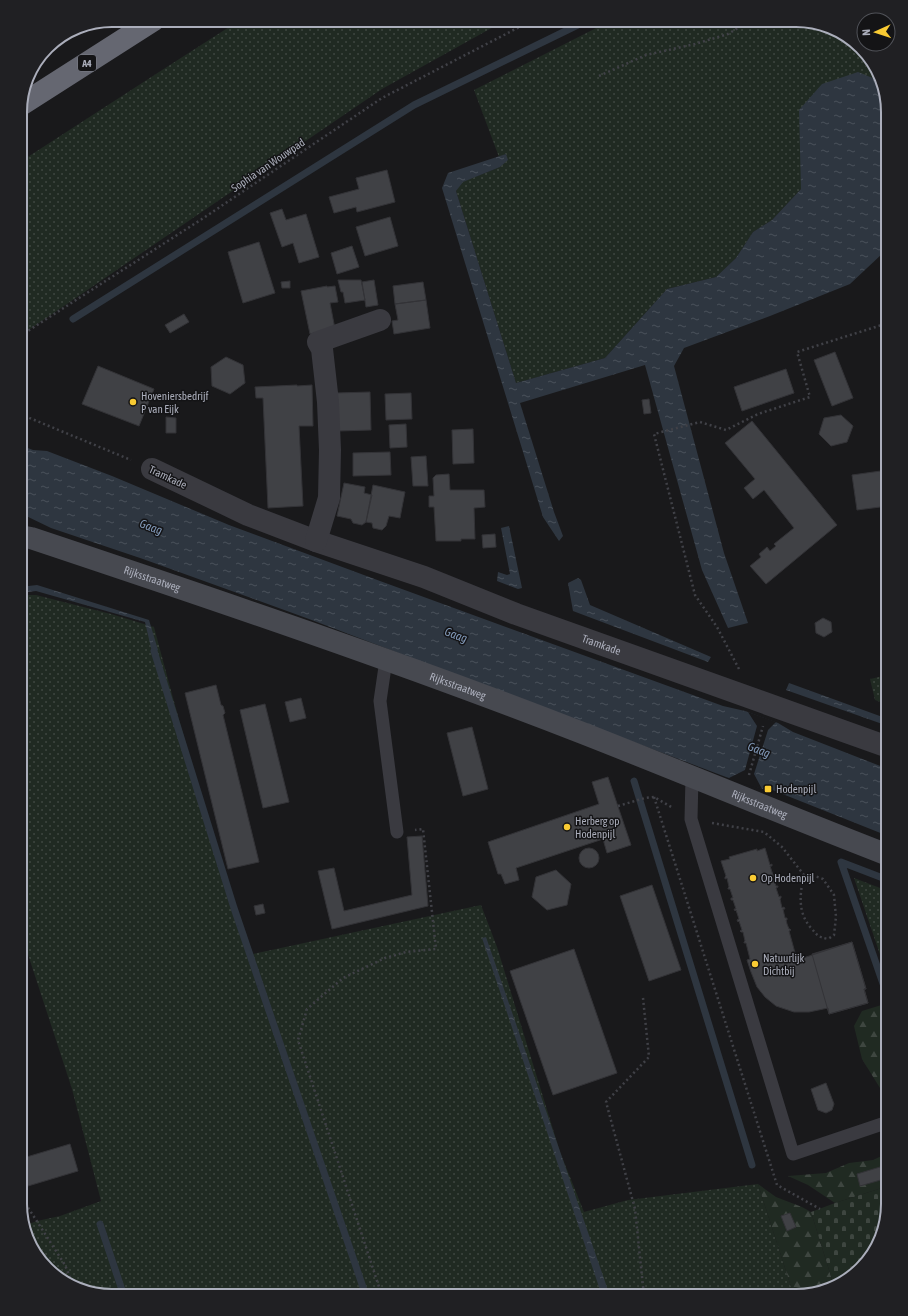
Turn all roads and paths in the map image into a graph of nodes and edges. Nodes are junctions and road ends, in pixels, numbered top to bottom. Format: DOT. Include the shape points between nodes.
graph roads {
  1 [pos="143,27"];
  2 [pos="519,27"];
  3 [pos="740,27"];
  4 [pos="599,76"];
  5 [pos="28,100"];
  6 [pos="380,320"];
  7 [pos="881,325"];
  8 [pos="27,332"];
  9 [pos="27,417"];
  10 [pos="152,469"];
  11 [pos="27,538"];
  12 [pos="316,541"];
  13 [pos="386,660"];
  14 [pos="739,669"];
  15 [pos="763,726"];
  16 [pos="881,744"];
  17 [pos="692,777"];
  18 [pos="748,778"];
  19 [pos="654,797"];
  20 [pos="618,806"];
  21 [pos="691,819"];
  22 [pos="397,832"];
  23 [pos="881,852"];
  24 [pos="804,875"];
  25 [pos="643,998"];
  26 [pos="881,1124"];
  27 [pos="27,1206"];
  28 [pos="820,1209"];
  29 [pos="70,1278"];
  30 [pos="380,1289"];
  31 [pos="643,1289"];
  1 -- 5 [label="highway, A4"];
  2 -- 8 [label="path, Sophia van Wouwpad" via="382,98 202,219"];
  3 -- 4 [label="path" via="728,34 695,44 646,55"];
  6 -- 12 [label="street" via="318,342 322,349 328,402 330,450 329,498"];
  7 -- 14 [label="path" via="797,352 810,397 758,414 726,430 700,422 654,434 695,595 717,627"];
  9 -- 10 [label="path, Tramkade"];
  10 -- 12 [label="street, Tramkade" via="248,515"];
  11 -- 13 [label="main road, Rijksstraatweg"];
  12 -- 16 [label="street, Tramkade" via="424,577 516,614"];
  13 -- 17 [label="main road, Rijksstraatweg"];
  13 -- 22 [label="lane" via="380,700"];
  15 -- 18 [label="path"];
  17 -- 21 [label="lane"];
  17 -- 23 [label="main road, Rijksstraatweg"];
  19 -- 20 [label="path"];
  19 -- 21 [label="path"];
  19 -- 28 [label="path" via="777,1185"];
  21 -- 24 [label="path" via="764,832 782,847"];
  21 -- 26 [label="lane" via="793,1154"];
  22 -- 30 [label="path" via="423,829 436,949 406,952 385,958 343,978 307,1009 298,1040"];
  24 -- 24 [label="path" via="823,879 834,895 834,935 828,939 820,937 807,924 801,910 800,891"];
  25 -- 31 [label="path" via="649,1058 606,1102 636,1209"];
  27 -- 29 [label="path"];
}
